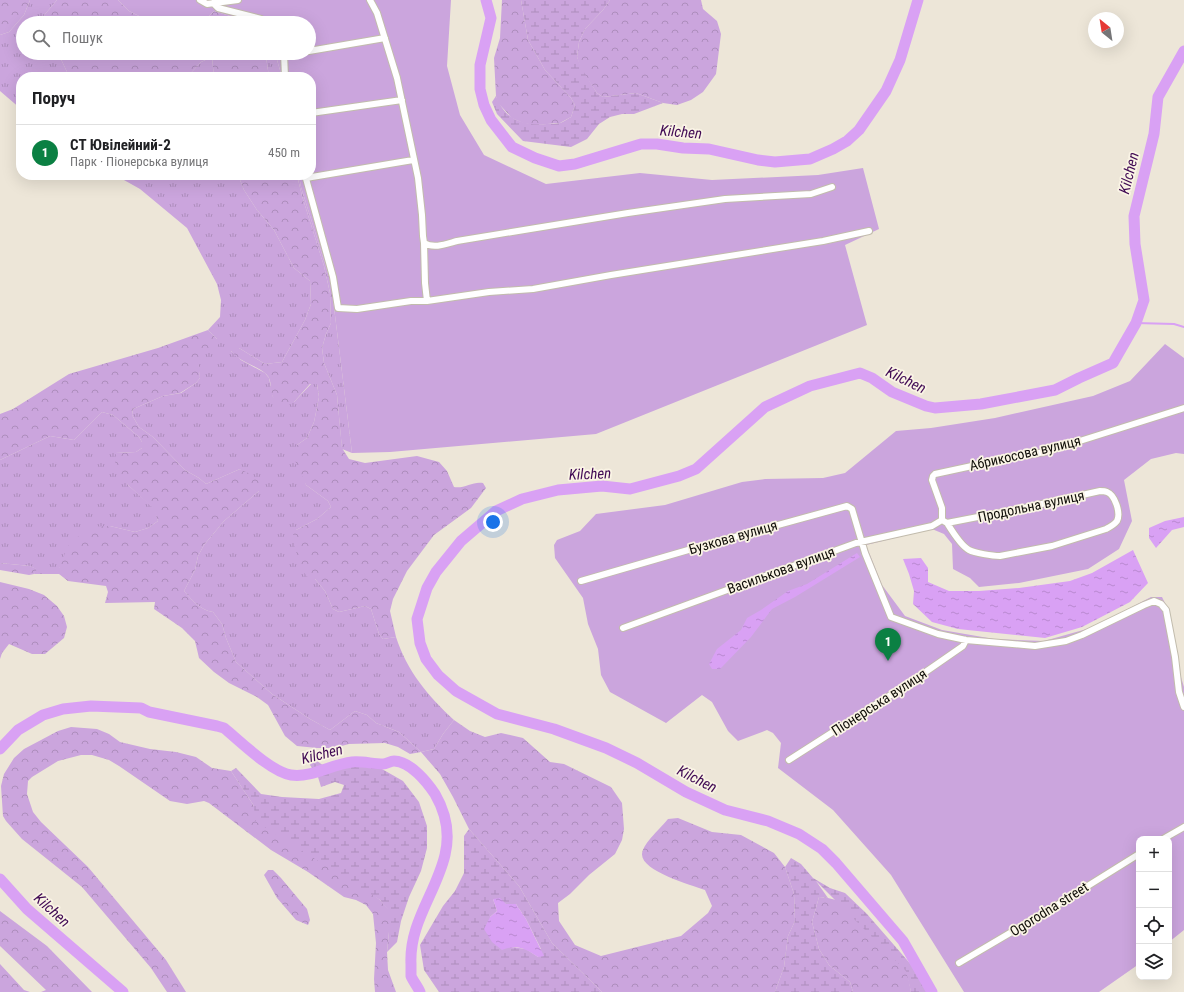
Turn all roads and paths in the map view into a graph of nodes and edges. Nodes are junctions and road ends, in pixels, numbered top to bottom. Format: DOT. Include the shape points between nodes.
graph roads {
  1 [pos="200,0"];
  2 [pos="238,0"];
  3 [pos="370,0"];
  4 [pos="213,3"];
  5 [pos="249,16"];
  6 [pos="385,38"];
  7 [pos="316,50"];
  8 [pos="285,60"];
  9 [pos="285,72"];
  10 [pos="402,100"];
  11 [pos="316,112"];
  12 [pos="413,160"];
  13 [pos="316,175"];
  14 [pos="306,180"];
  15 [pos="832,187"];
  16 [pos="869,231"];
  17 [pos="424,243"];
  18 [pos="427,301"];
  19 [pos="1184,408"];
  20 [pos="944,522"];
  21 [pos="862,542"];
  22 [pos="581,581"];
  23 [pos="623,628"];
  24 [pos="966,640"];
  25 [pos="1184,708"];
  26 [pos="789,760"];
  27 [pos="1184,827"];
  28 [pos="1168,836"];
  29 [pos="1136,856"];
  30 [pos="959,963"];
  1 -- 4 [label="street" via="207,4"];
  2 -- 4 [label="street"];
  3 -- 6 [label="street"];
  4 -- 5 [label="street" via="218,8"];
  6 -- 7 [label="street"];
  6 -- 10 [label="street"];
  8 -- 9 [label="street"];
  10 -- 11 [label="street"];
  10 -- 12 [label="street"];
  12 -- 13 [label="street"];
  12 -- 17 [label="street" via="418,178"];
  14 -- 18 [label="street" via="334,277 338,308 357,309"];
  15 -- 17 [label="street" via="811,194 725,199 635,212 436,246"];
  16 -- 18 [label="street" via="823,241 533,289"];
  17 -- 18 [label="street"];
  19 -- 20 [label="street, Абрикосова вулиця" via="1045,452 935,474 932,480"];
  20 -- 20 [label="street, Продольна вулиця" via="1100,491 1110,495 1118,511 1118,518 1106,529 1052,546 1000,556 969,550"];
  20 -- 21 [label="street, Василькова вулиця"];
  21 -- 22 [label="street, Бузкова вулиця" via="852,509 847,506"];
  21 -- 23 [label="street, Василькова вулиця"];
  21 -- 24 [label="street, Бузкова вулиця" via="891,617 938,634"];
  24 -- 25 [label="street" via="1035,646 1066,641 1154,601 1166,610 1179,692"];
  24 -- 26 [label="street, Піонерська вулиця" via="963,646 914,680"];
  27 -- 28 [label="street"];
  29 -- 30 [label="street, Ogorodna street"];
}
